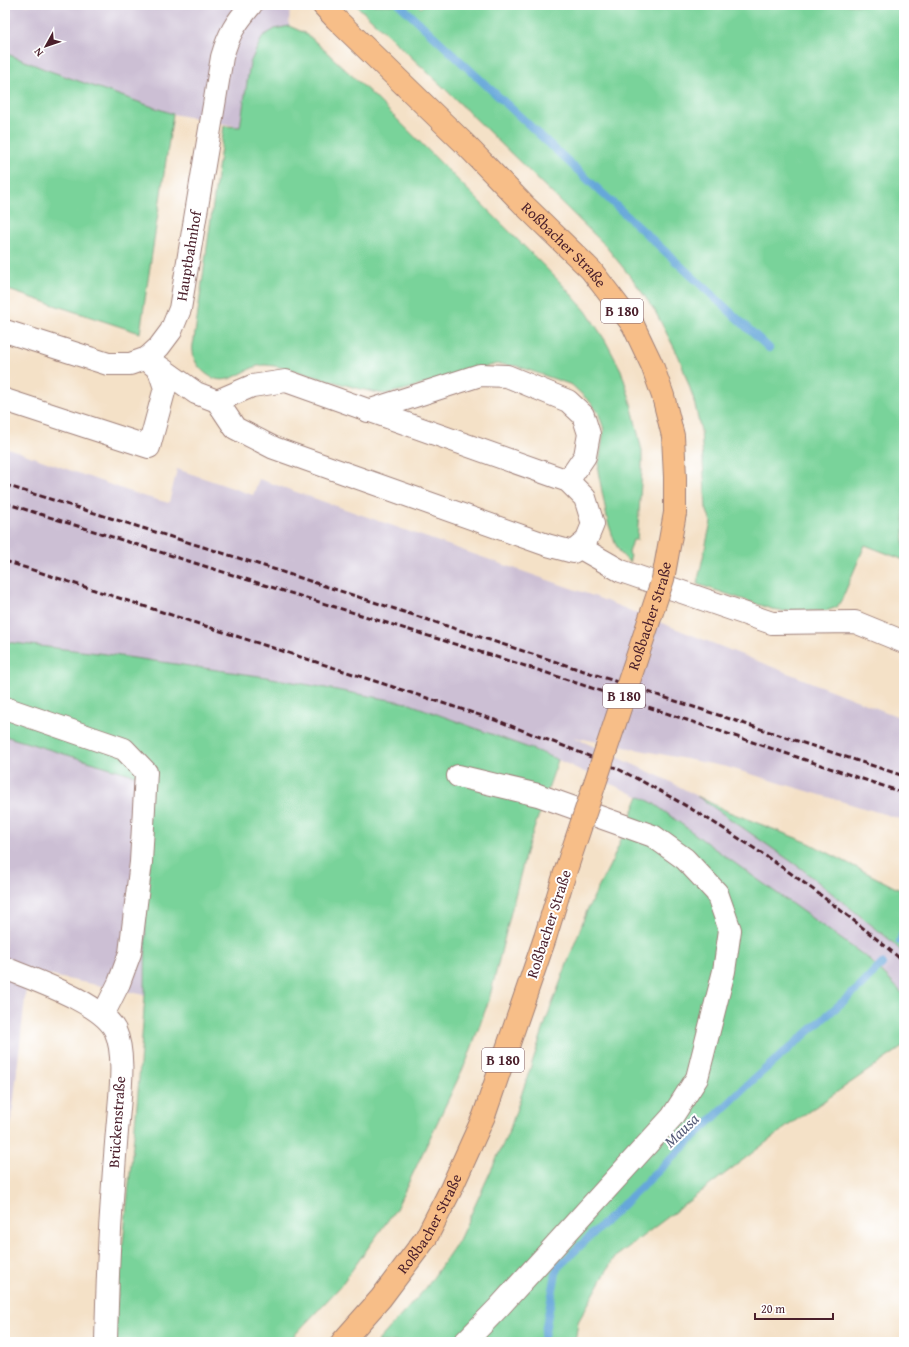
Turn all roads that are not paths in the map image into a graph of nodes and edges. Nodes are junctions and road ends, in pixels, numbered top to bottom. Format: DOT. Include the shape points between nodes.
graph roads {
  1 [pos="250,5"];
  2 [pos="323,5"];
  3 [pos="5,330"];
  4 [pos="147,358"];
  5 [pos="5,400"];
  6 [pos="217,401"];
  7 [pos="368,410"];
  8 [pos="568,481"];
  9 [pos="579,547"];
  10 [pos="904,642"];
  11 [pos="5,708"];
  12 [pos="458,776"];
  13 [pos="5,968"];
  14 [pos="103,1015"];
  15 [pos="106,1342"];
  16 [pos="342,1342"];
  17 [pos="465,1342"];
  1 -- 4 [label="street, Hauptbahnhof" via="228,37 222,57 180,309 171,331"];
  2 -- 16 [label="main road, Roßbacher Straße / B 180, bridge" via="591,270 633,325 664,396 673,436 675,477 675,513 662,579 484,1116 426,1238 381,1298"];
  3 -- 4 [label="street, Hauptbahnhof" via="108,364 130,364"];
  4 -- 5 [label="street" via="159,370 165,388 149,447"];
  4 -- 6 [label="street" via="196,393"];
  6 -- 7 [label="street" via="252,386 286,381"];
  6 -- 9 [label="street" via="234,428 274,448 547,545 573,552"];
  7 -- 8 [label="street"];
  7 -- 8 [label="street" via="480,375 507,376 568,401 583,415 590,434 585,456"];
  8 -- 9 [label="street" via="585,498 593,524 586,541"];
  9 -- 10 [label="street" via="621,571 772,622 854,622"];
  11 -- 14 [label="street" via="124,749 146,772 141,862 130,953"];
  12 -- 17 [label="street" via="538,795 653,836 685,859 717,893 730,930 724,971 697,1078 672,1117"];
  13 -- 14 [label="street, Brückenstraße" via="60,991"];
  14 -- 15 [label="street, Brückenstraße" via="114,1030 121,1050 110,1216"];
}
